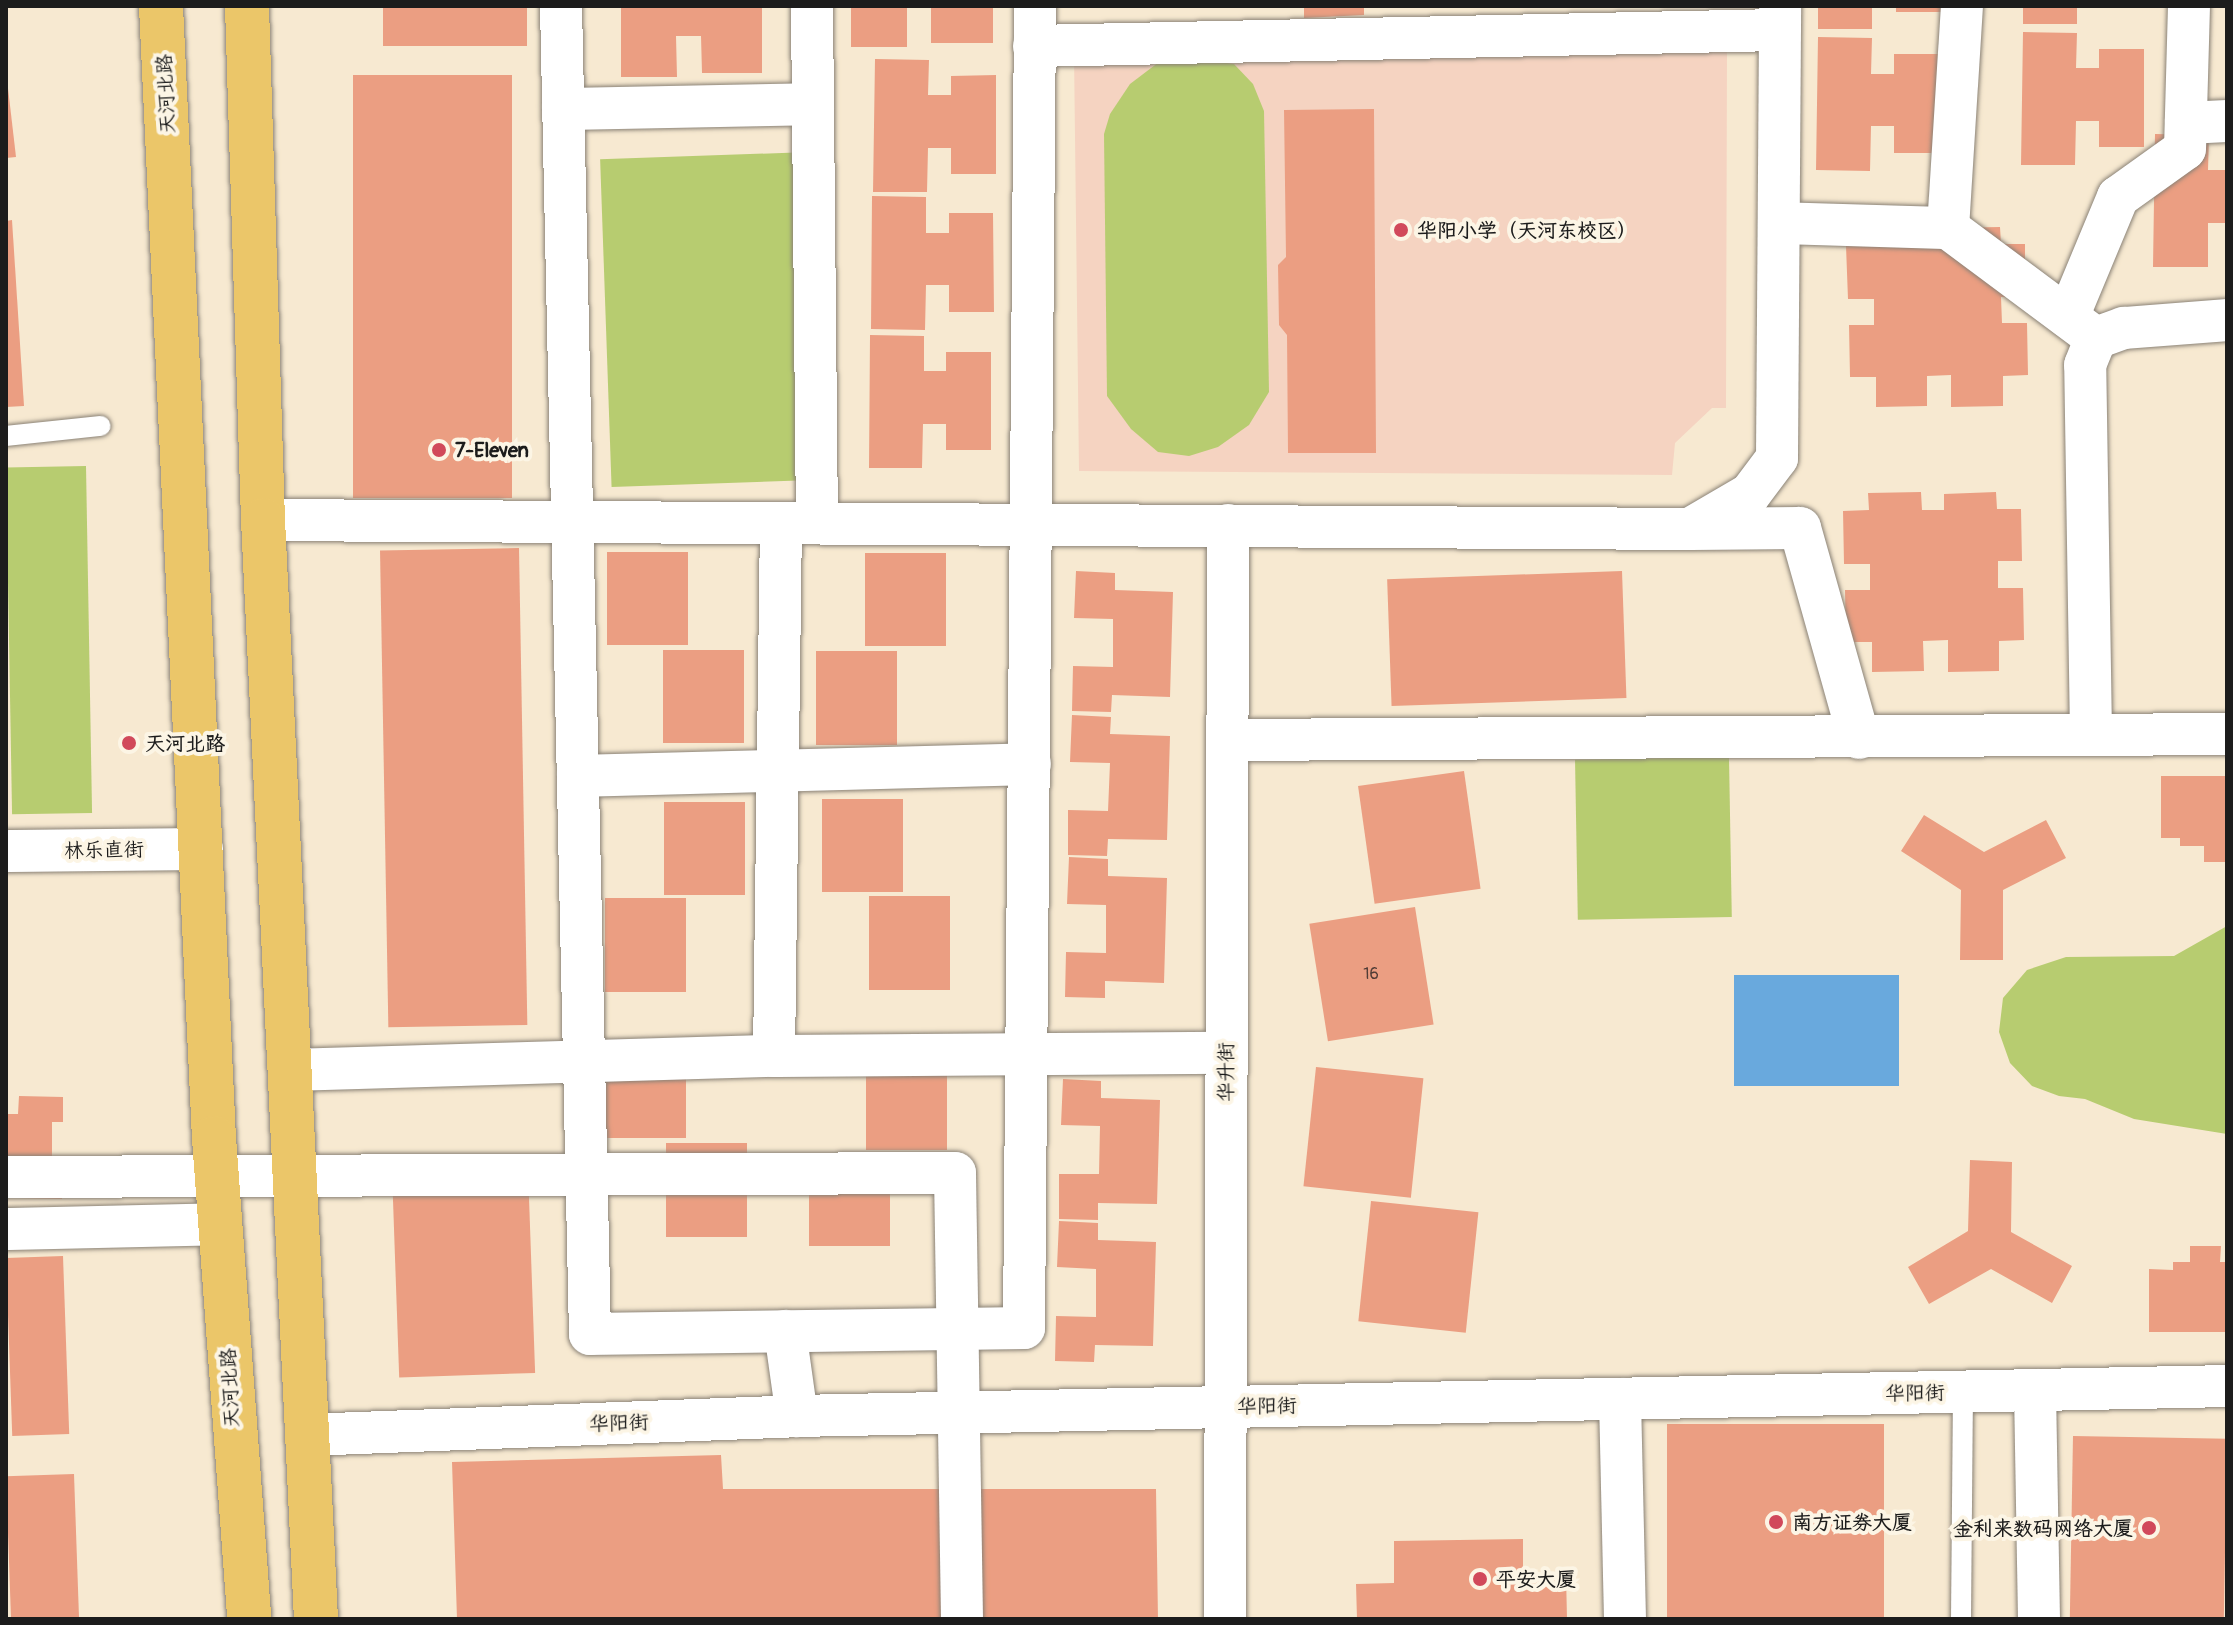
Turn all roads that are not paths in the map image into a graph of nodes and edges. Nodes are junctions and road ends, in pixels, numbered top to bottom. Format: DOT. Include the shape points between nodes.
graph roads {
  1 [pos="161,6"];
  2 [pos="247,6"];
  3 [pos="561,6"];
  4 [pos="812,6"];
  5 [pos="1962,6"];
  6 [pos="2189,6"];
  7 [pos="1780,18"];
  8 [pos="1550,20"];
  9 [pos="1259,24"];
  10 [pos="1035,26"];
  11 [pos="813,104"];
  12 [pos="563,109"];
  13 [pos="2227,121"];
  14 [pos="2186,123"];
  15 [pos="1779,223"];
  16 [pos="1948,228"];
  17 [pos="2227,320"];
  18 [pos="2082,328"];
  19 [pos="100,426"];
  20 [pos="6,436"];
  21 [pos="263,520"];
  22 [pos="573,522"];
  23 [pos="799,523"];
  24 [pos="1034,525"];
  25 [pos="1228,525"];
  26 [pos="1690,529"];
  27 [pos="2091,734"];
  28 [pos="2227,734"];
  29 [pos="1859,738"];
  30 [pos="1227,740"];
  31 [pos="1030,764"];
  32 [pos="779,769"];
  33 [pos="578,776"];
  34 [pos="202,849"];
  35 [pos="6,851"];
  36 [pos="1226,1053"];
  37 [pos="1025,1055"];
  38 [pos="774,1056"];
  39 [pos="586,1060"];
  40 [pos="290,1070"];
  41 [pos="6,1177"];
  42 [pos="220,1224"];
  43 [pos="6,1229"];
  44 [pos="785,1331"];
  45 [pos="2227,1386"];
  46 [pos="2035,1390"];
  47 [pos="1963,1392"];
  48 [pos="1620,1399"];
  49 [pos="1225,1407"];
  50 [pos="797,1416"];
  51 [pos="307,1435"];
  52 [pos="249,1619"];
  53 [pos="316,1619"];
  54 [pos="962,1619"];
  55 [pos="1225,1619"];
  56 [pos="1625,1619"];
  57 [pos="1961,1619"];
  58 [pos="2039,1619"];
  1 -- 34 [label="main road, 天河北路"];
  2 -- 21 [label="main road"];
  3 -- 12 [label="street"];
  4 -- 11 [label="street"];
  5 -- 16 [label="street"];
  6 -- 14 [label="street"];
  7 -- 8 [label="street"];
  7 -- 15 [label="street"];
  8 -- 9 [label="street"];
  9 -- 10 [label="street"];
  10 -- 24 [label="street"];
  11 -- 12 [label="street"];
  11 -- 23 [label="street"];
  12 -- 22 [label="street"];
  13 -- 14 [label="street"];
  14 -- 18 [label="street" via="2185,149 2118,197"];
  15 -- 16 [label="street"];
  15 -- 26 [label="street" via="1777,458 1750,494"];
  16 -- 18 [label="street"];
  17 -- 18 [label="street"];
  18 -- 27 [label="street"];
  19 -- 20 [label="lane"];
  21 -- 22 [label="street"];
  21 -- 40 [label="main road"];
  22 -- 23 [label="street"];
  22 -- 33 [label="street"];
  23 -- 24 [label="street"];
  23 -- 32 [label="street"];
  24 -- 25 [label="street"];
  24 -- 31 [label="street"];
  25 -- 26 [label="street"];
  25 -- 30 [label="street, 华升街"];
  26 -- 29 [label="street" via="1800,528"];
  27 -- 28 [label="street"];
  27 -- 29 [label="street"];
  29 -- 30 [label="street"];
  30 -- 36 [label="street, 华升街"];
  31 -- 32 [label="street"];
  31 -- 37 [label="street"];
  32 -- 33 [label="street"];
  32 -- 38 [label="street"];
  33 -- 39 [label="street"];
  34 -- 35 [label="street, 林乐直街"];
  34 -- 42 [label="main road, 天河北路"];
  36 -- 37 [label="street"];
  36 -- 49 [label="street, 华升街"];
  37 -- 38 [label="street"];
  37 -- 44 [label="street" via="1024,1328"];
  38 -- 39 [label="street"];
  39 -- 40 [label="street"];
  39 -- 44 [label="street" via="590,1334"];
  40 -- 51 [label="main road"];
  41 -- 54 [label="street" via="955,1173"];
  42 -- 43 [label="street"];
  42 -- 52 [label="main road, 天河北路"];
  44 -- 50 [label="street"];
  45 -- 46 [label="street, 华阳街"];
  46 -- 47 [label="street, 华阳街"];
  46 -- 58 [label="street"];
  47 -- 48 [label="street, 华阳街"];
  47 -- 57 [label="lane"];
  48 -- 49 [label="street, 华阳街"];
  48 -- 56 [label="street"];
  49 -- 50 [label="street, 华阳街"];
  49 -- 55 [label="street, 华升街"];
  50 -- 51 [label="street, 华阳街"];
  51 -- 53 [label="main road"];
}
